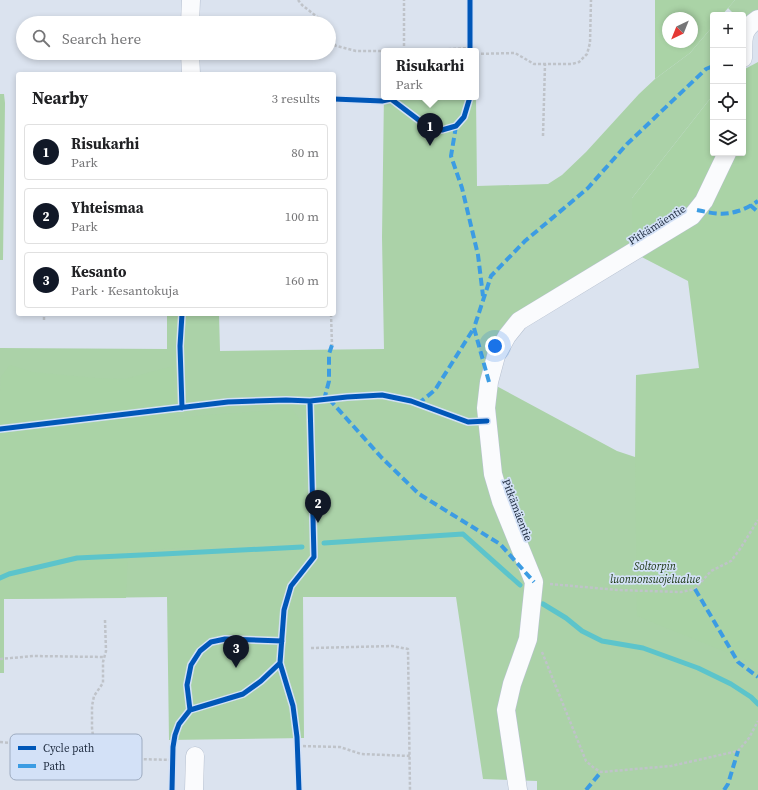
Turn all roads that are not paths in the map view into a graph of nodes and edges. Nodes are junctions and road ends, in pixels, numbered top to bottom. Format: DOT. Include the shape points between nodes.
graph roads {
  1 [pos="190,0"];
  2 [pos="190,16"];
  3 [pos="758,19"];
  4 [pos="744,48"];
  5 [pos="190,60"];
  6 [pos="191,72"];
  7 [pos="726,156"];
  8 [pos="196,756"];
  9 [pos="194,790"];
  10 [pos="518,790"];
  1 -- 2 [label="street"];
  3 -- 4 [label="street" via="745,31"];
  5 -- 6 [label="street"];
  7 -- 10 [label="street, Pitkämäentie" via="704,201 692,216 518,321 496,356 486,408 493,474 501,501 534,582 528,639 506,710"];
  8 -- 9 [label="street"];
}
